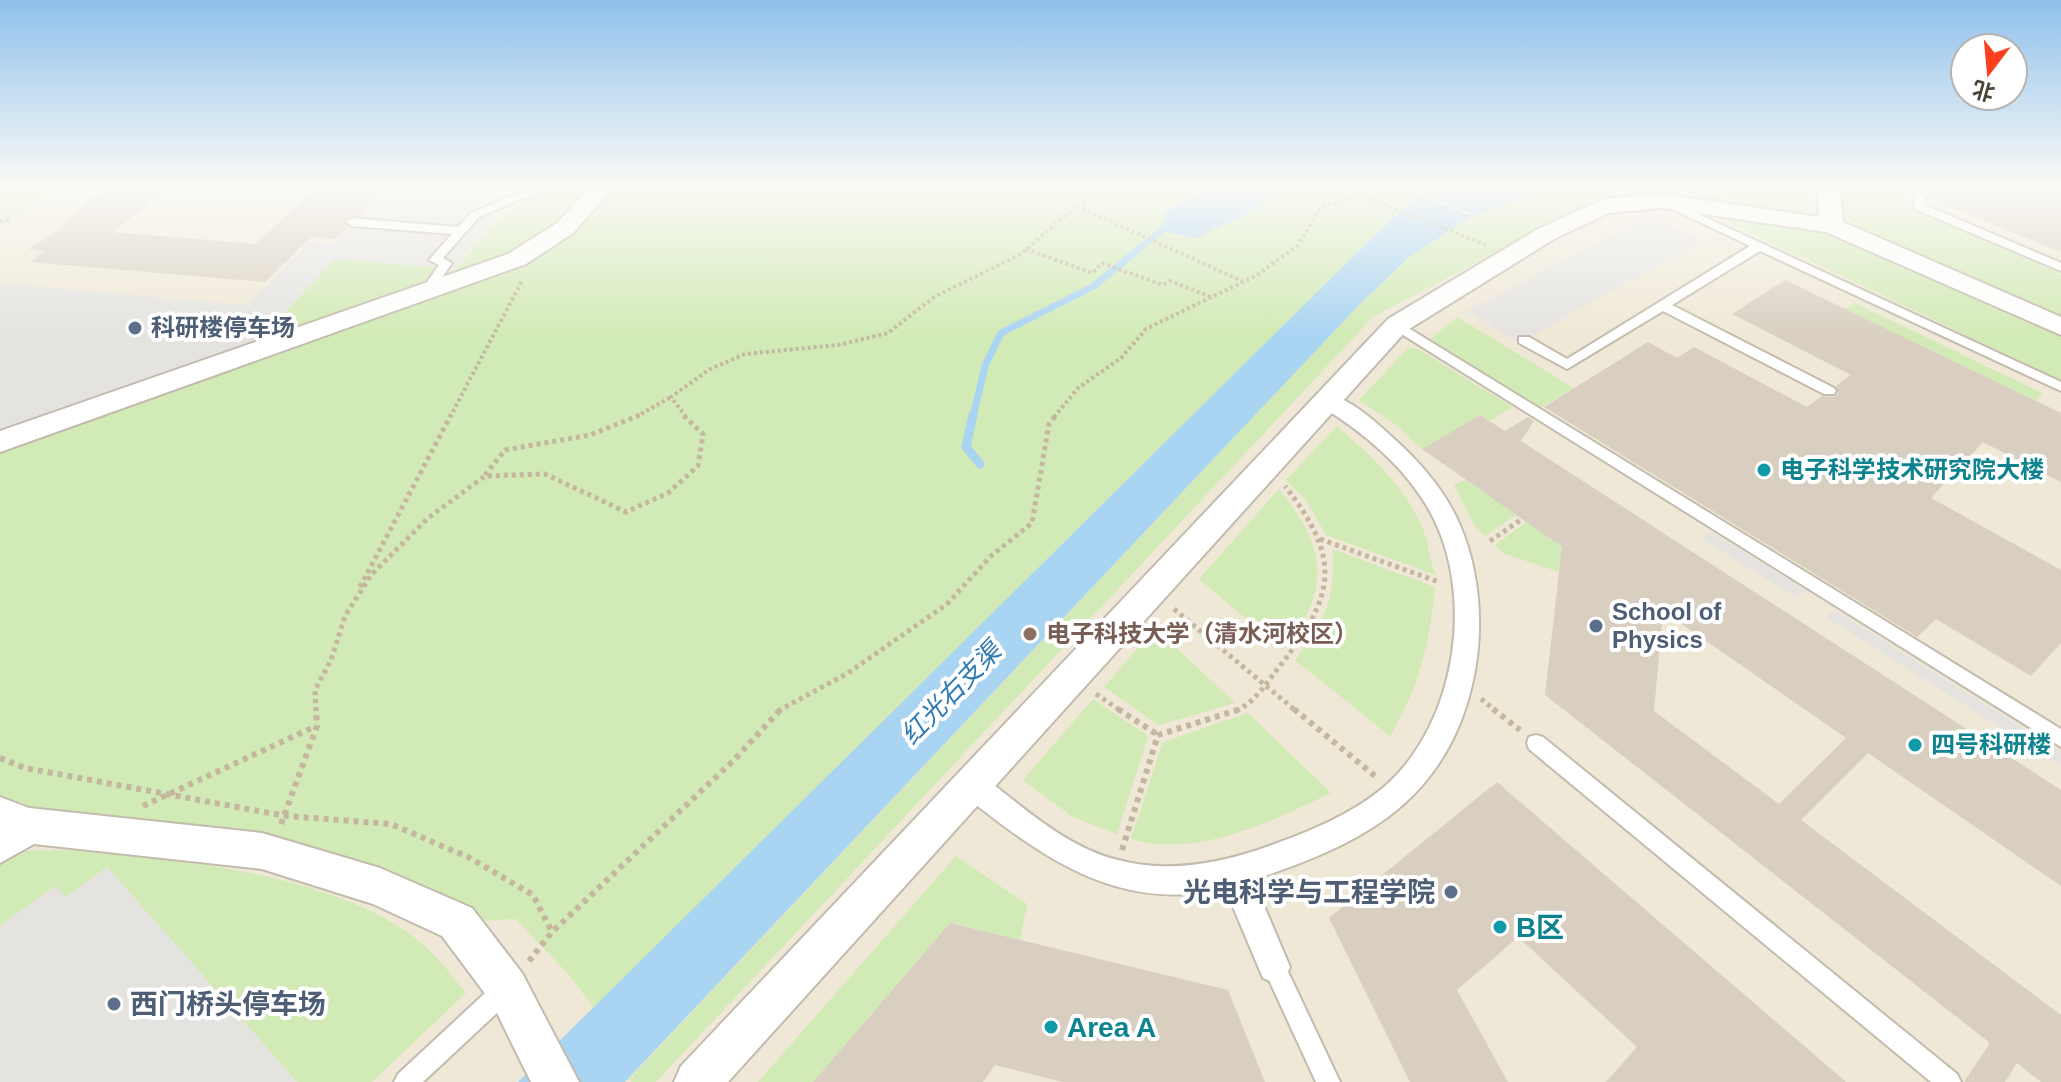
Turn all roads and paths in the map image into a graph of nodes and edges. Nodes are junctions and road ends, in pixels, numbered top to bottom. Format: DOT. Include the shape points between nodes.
graph roads {
  1 [pos="457,235"];
  2 [pos="554,235"];
  3 [pos="1042,235"];
  4 [pos="1143,235"];
  5 [pos="1304,235"];
  6 [pos="1461,235"];
  7 [pos="1544,235"];
  8 [pos="1736,235"];
  9 [pos="1854,235"];
  10 [pos="1986,235"];
  11 [pos="1467,238"];
  12 [pos="1759,246"];
  13 [pos="540,247"];
  14 [pos="1026,249"];
  15 [pos="2061,267"];
  16 [pos="1243,282"];
  17 [pos="426,292"];
  18 [pos="1211,297"];
  19 [pos="1664,306"];
  20 [pos="1397,325"];
  21 [pos="2061,327"];
  22 [pos="1524,340"];
  23 [pos="2061,387"];
  24 [pos="1829,391"];
  25 [pos="671,397"];
  26 [pos="1327,400"];
  27 [pos="0,442"];
  28 [pos="485,476"];
  29 [pos="1276,479"];
  30 [pos="1522,519"];
  31 [pos="1319,539"];
  32 [pos="1490,541"];
  33 [pos="1467,592"];
  34 [pos="1167,603"];
  35 [pos="345,616"];
  36 [pos="1460,681"];
  37 [pos="1266,684"];
  38 [pos="1090,690"];
  39 [pos="317,726"];
  40 [pos="1158,735"];
  41 [pos="2061,739"];
  42 [pos="1536,743"];
  43 [pos="0,758"];
  44 [pos="970,783"];
  45 [pos="167,794"];
  46 [pos="1396,794"];
  47 [pos="286,816"];
  48 [pos="10,829"];
  49 [pos="92,833"];
  50 [pos="262,851"];
  51 [pos="1116,874"];
  52 [pos="1235,874"];
  53 [pos="552,932"];
  54 [pos="1274,967"];
  55 [pos="507,988"];
  56 [pos="406,1082"];
  57 [pos="556,1082"];
  58 [pos="697,1082"];
  59 [pos="1328,1082"];
  60 [pos="1949,1082"];
  1 -- 17 [label="lane" via="435,260 446,263"];
  2 -- 13 [label="street"];
  3 -- 14 [label="path"];
  4 -- 16 [label="path"];
  5 -- 16 [label="path" via="1298,245"];
  6 -- 11 [label="path"];
  7 -- 20 [label="street"];
  8 -- 12 [label="lane"];
  9 -- 21 [label="street"];
  10 -- 15 [label="lane"];
  12 -- 19 [label="lane"];
  12 -- 23 [label="lane"];
  13 -- 17 [label="street"];
  13 -- 35 [label="path"];
  14 -- 18 [label="path" via="1092,273 1102,263"];
  14 -- 25 [label="path" via="934,297 888,333 838,345 745,354 710,369"];
  16 -- 18 [label="path"];
  17 -- 27 [label="street"];
  18 -- 53 [label="path" via="1146,329 1121,358 1078,388 1049,424 1032,523 991,556 947,604 848,673 777,711 735,759"];
  19 -- 22 [label="lane" via="1567,365"];
  19 -- 24 [label="lane"];
  20 -- 26 [label="street"];
  20 -- 41 [label="lane"];
  25 -- 28 [label="path" via="590,435 505,450"];
  25 -- 28 [label="path" via="703,434 698,466 668,493 626,512 545,474"];
  26 -- 33 [label="street" via="1387,443 1425,487 1448,522"];
  26 -- 44 [label="street"];
  28 -- 35 [label="path" via="395,549"];
  29 -- 31 [label="path" via="1302,506"];
  30 -- 32 [label="path"];
  31 -- 33 [label="path"];
  31 -- 37 [label="path" via="1324,595 1315,620"];
  33 -- 36 [label="street"];
  34 -- 37 [label="path"];
  35 -- 39 [label="path" via="315,690"];
  36 -- 42 [label="path"];
  36 -- 46 [label="street" via="1445,724"];
  37 -- 40 [label="path" via="1243,709"];
  37 -- 46 [label="path"];
  38 -- 40 [label="path"];
  39 -- 45 [label="path"];
  39 -- 47 [label="path"];
  40 -- 51 [label="path"];
  42 -- 60 [label="lane"];
  43 -- 45 [label="path" via="25,768"];
  44 -- 51 [label="street" via="1068,856"];
  44 -- 58 [label="street"];
  45 -- 47 [label="path"];
  45 -- 49 [label="path"];
  46 -- 52 [label="street" via="1353,823"];
  47 -- 50 [label="path"];
  47 -- 53 [label="path" via="391,824 470,858 533,895"];
  48 -- 49 [label="street"];
  49 -- 50 [label="street"];
  50 -- 55 [label="street" via="380,887 457,922"];
  51 -- 52 [label="street" via="1192,881"];
  52 -- 54 [label="street"];
  53 -- 55 [label="path"];
  54 -- 59 [label="lane"];
  55 -- 56 [label="lane"];
  55 -- 57 [label="street"];
}
